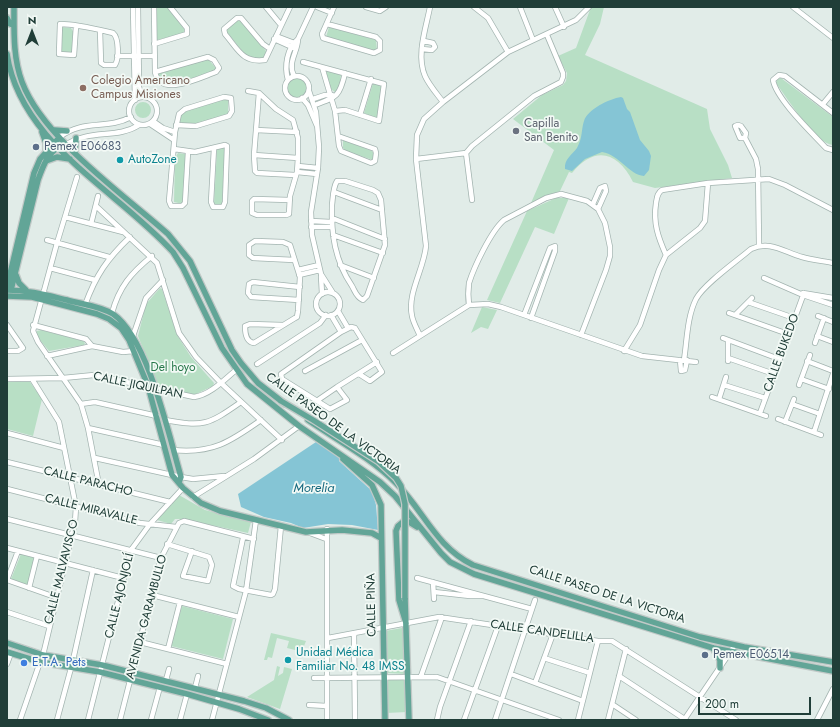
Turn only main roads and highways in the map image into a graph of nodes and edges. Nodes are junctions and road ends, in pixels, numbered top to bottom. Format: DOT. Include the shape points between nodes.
graph roads {
  1 [pos="14,7"];
  2 [pos="7,18"];
  3 [pos="14,26"];
  4 [pos="7,54"];
  5 [pos="40,129"];
  6 [pos="53,130"];
  7 [pos="67,131"];
  8 [pos="60,137"];
  9 [pos="76,138"];
  10 [pos="54,142"];
  11 [pos="66,144"];
  12 [pos="59,147"];
  13 [pos="46,150"];
  14 [pos="75,153"];
  15 [pos="40,159"];
  16 [pos="73,160"];
  17 [pos="45,164"];
  18 [pos="11,276"];
  19 [pos="8,289"];
  20 [pos="26,290"];
  21 [pos="7,296"];
  22 [pos="42,296"];
  23 [pos="281,402"];
  24 [pos="339,452"];
  25 [pos="180,480"];
  26 [pos="420,529"];
  27 [pos="381,538"];
  28 [pos="552,598"];
  29 [pos="582,599"];
  30 [pos="406,623"];
  31 [pos="630,623"];
  32 [pos="663,625"];
  33 [pos="7,643"];
  34 [pos="713,648"];
  35 [pos="9,652"];
  36 [pos="833,662"];
  37 [pos="720,668"];
  38 [pos="833,671"];
  39 [pos="268,720"];
  40 [pos="289,720"];
  41 [pos="385,720"];
  42 [pos="409,720"];
  1 -- 3 [label="main road, CALLE PASEO DE LA VICTORIA"];
  2 -- 3 [label="main road"];
  3 -- 6 [label="main road, CALLE PASEO DE LA VICTORIA" via="16,60 22,82 35,108"];
  4 -- 5 [label="main road, CALLE PASEO DE LA VICTORIA" via="18,94"];
  5 -- 10 [label="main road, CALLE PASEO DE LA VICTORIA"];
  5 -- 13 [label="main road" via="45,139"];
  6 -- 7 [label="main road"];
  6 -- 8 [label="main road, CALLE PASEO DE LA VICTORIA"];
  8 -- 10 [label="main road"];
  8 -- 11 [label="main road, CALLE PASEO DE LA VICTORIA"];
  9 -- 14 [label="main road"];
  10 -- 12 [label="main road, CALLE PASEO DE LA VICTORIA"];
  10 -- 13 [label="main road"];
  11 -- 12 [label="main road"];
  11 -- 14 [label="main road, CALLE PASEO DE LA VICTORIA"];
  12 -- 16 [label="main road, CALLE PASEO DE LA VICTORIA"];
  12 -- 17 [label="main road"];
  13 -- 15 [label="main road"];
  14 -- 23 [label="main road, CALLE PASEO DE LA VICTORIA" via="180,247 196,272 236,356 258,383"];
  15 -- 17 [label="main road"];
  15 -- 18 [label="main road" via="30,184"];
  16 -- 17 [label="main road" via="57,157"];
  16 -- 24 [label="main road, CALLE PASEO DE LA VICTORIA" via="172,252 183,268 222,348 253,391"];
  17 -- 18 [label="main road" via="38,180"];
  18 -- 19 [label="main road"];
  18 -- 20 [label="main road"];
  19 -- 20 [label="main road"];
  20 -- 22 [label="main road"];
  21 -- 22 [label="main road"];
  22 -- 25 [label="main road" via="103,316 121,328 134,351 148,386 172,475"];
  22 -- 25 [label="main road" via="112,313 126,325 155,388"];
  23 -- 29 [label="main road, CALLE PASEO DE LA VICTORIA" via="380,469 408,495 444,546 460,558 473,565"];
  23 -- 30 [label="main road, bridge" via="379,462 396,478 406,504"];
  24 -- 26 [label="main road, CALLE PASEO DE LA VICTORIA" via="390,491"];
  24 -- 27 [label="main road, CALLE PIÑA" via="376,491 381,505"];
  25 -- 27 [label="main road" via="183,488 208,507 306,532 327,529 372,534"];
  26 -- 28 [label="main road, CALLE PASEO DE LA VICTORIA" via="441,553 461,568"];
  26 -- 30 [label="main road" via="404,521 396,531 399,600"];
  27 -- 41 [label="main road, CALLE PIÑA"];
  28 -- 29 [label="main road" via="559,596"];
  28 -- 31 [label="main road, CALLE PASEO DE LA VICTORIA"];
  29 -- 32 [label="main road, CALLE PASEO DE LA VICTORIA"];
  30 -- 42 [label="main road"];
  31 -- 32 [label="main road" via="656,628"];
  31 -- 34 [label="main road, CALLE PASEO DE LA VICTORIA"];
  32 -- 36 [label="main road, CALLE PASEO DE LA VICTORIA" via="735,645"];
  33 -- 40 [label="main road" via="43,655 102,665 219,694 266,708"];
  34 -- 37 [label="main road" via="720,660"];
  34 -- 38 [label="main road, CALLE PASEO DE LA VICTORIA"];
  35 -- 39 [label="main road" via="40,662 100,672 187,694 259,715"];
}
